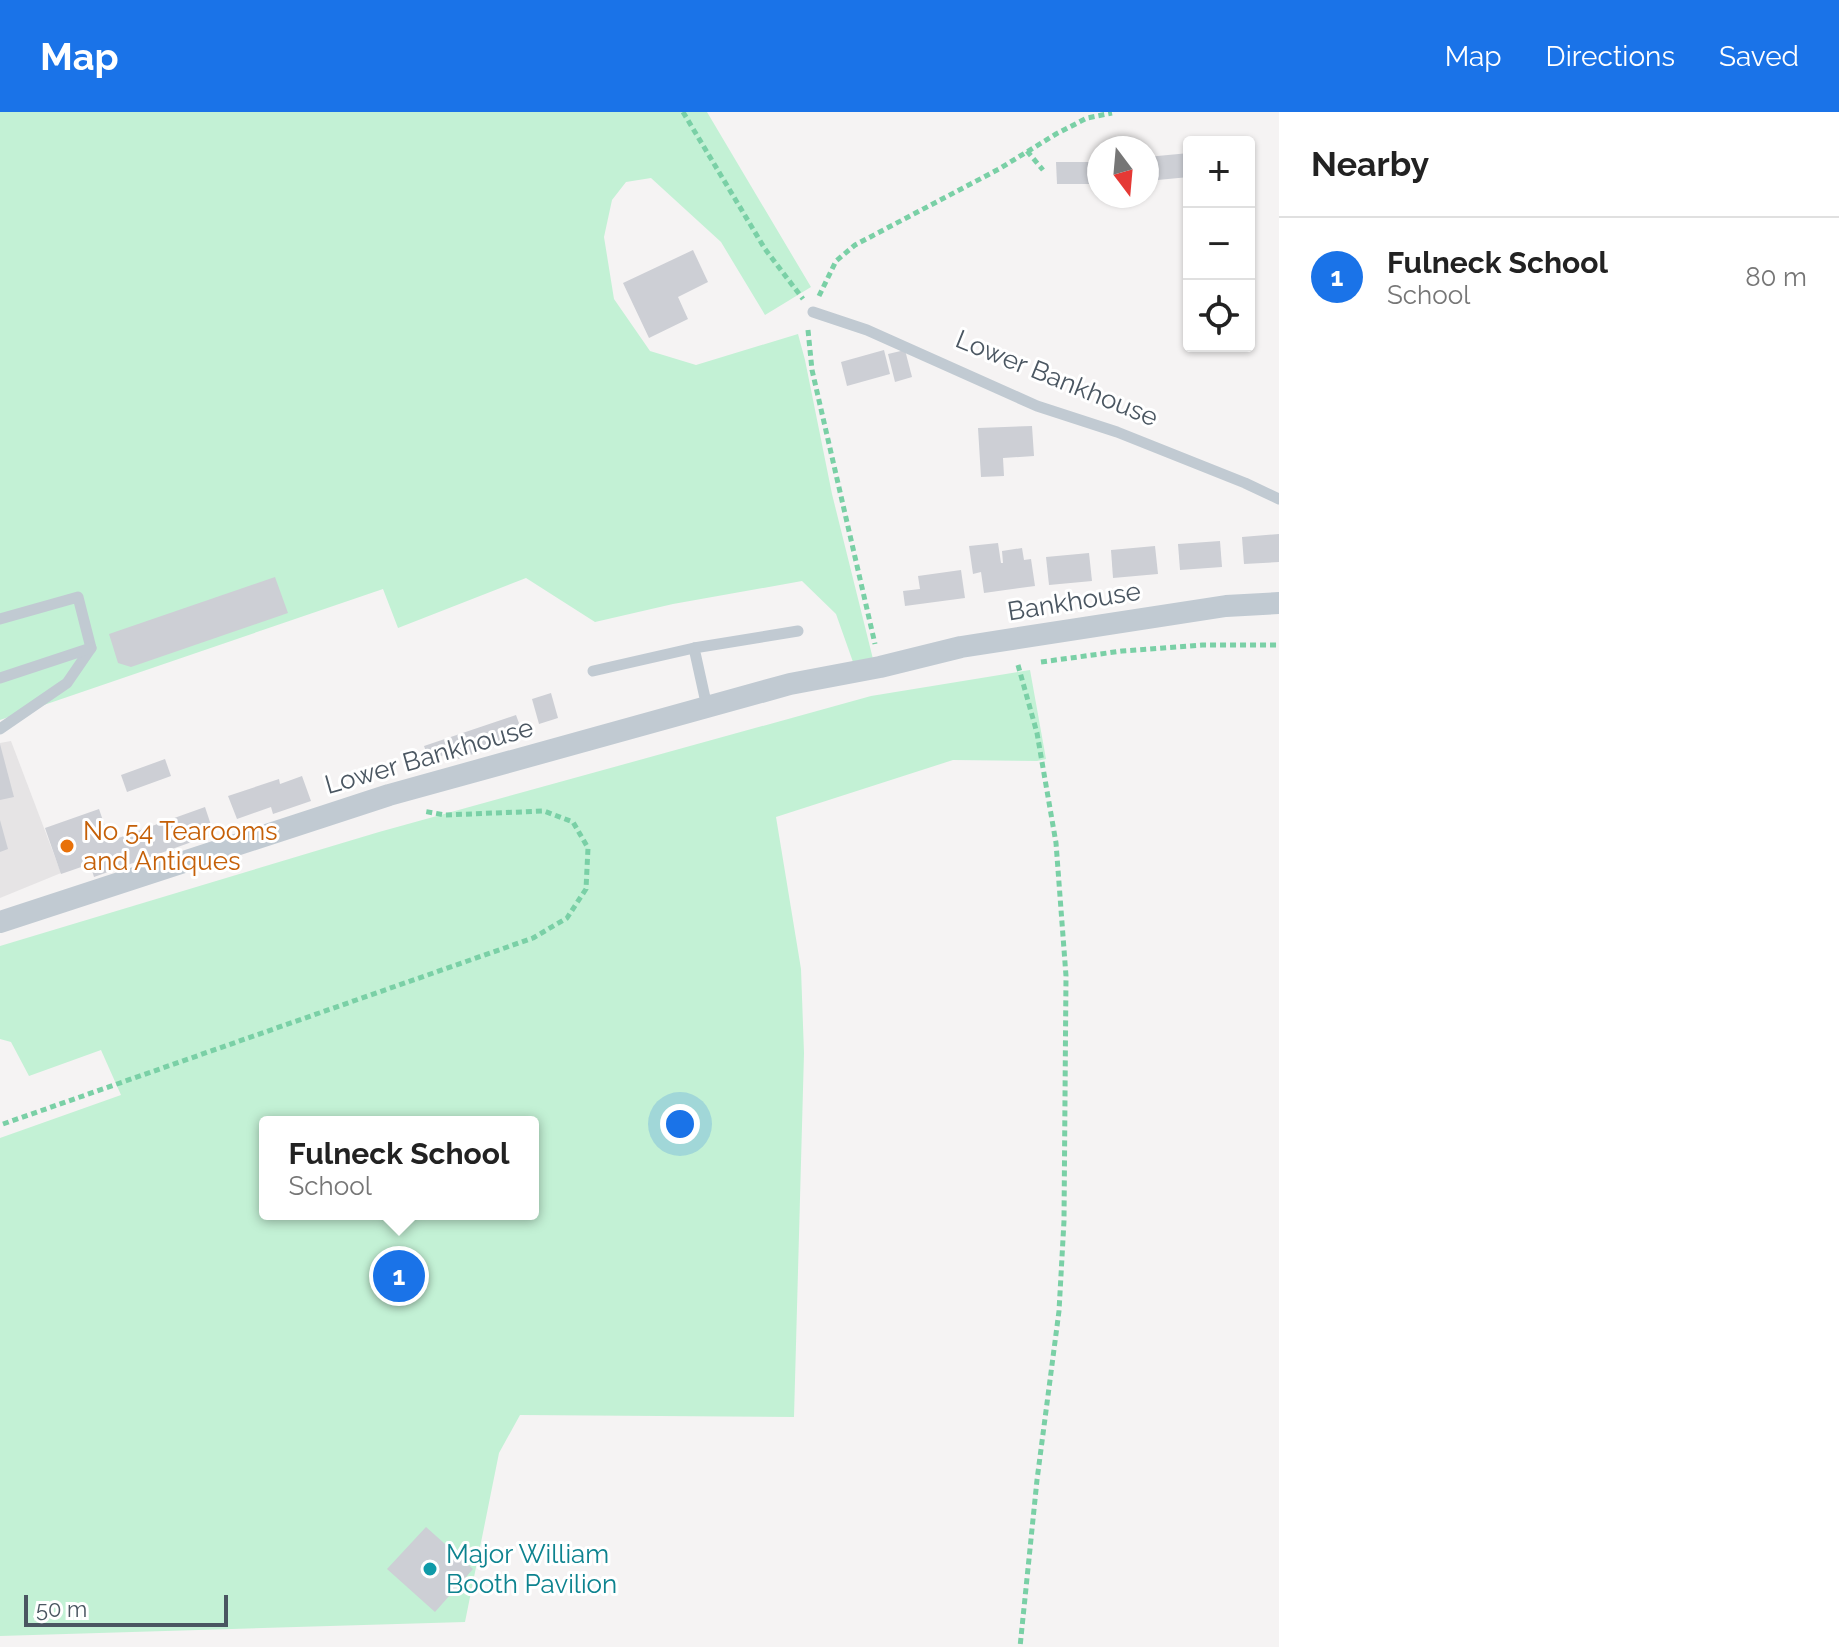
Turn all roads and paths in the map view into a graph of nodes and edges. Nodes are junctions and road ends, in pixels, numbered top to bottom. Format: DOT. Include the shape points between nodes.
graph roads {
  1 [pos="683,112"];
  2 [pos="1112,113"];
  3 [pos="1027,151"];
  4 [pos="1043,170"];
  5 [pos="813,312"];
  6 [pos="1279,499"];
  7 [pos="1279,603"];
  8 [pos="0,619"];
  9 [pos="798,631"];
  10 [pos="1279,645"];
  11 [pos="91,648"];
  12 [pos="694,648"];
  13 [pos="880,667"];
  14 [pos="593,671"];
  15 [pos="0,678"];
  16 [pos="707,707"];
  17 [pos="0,729"];
  18 [pos="389,795"];
  19 [pos="0,922"];
  20 [pos="3,1124"];
  21 [pos="1020,1647"];
  1 -- 5 [label="path" via="765,249"];
  2 -- 3 [label="path" via="1087,118"];
  3 -- 4 [label="path"];
  3 -- 5 [label="path" via="855,245 836,261"];
  5 -- 6 [label="lane, Lower Bankhouse"];
  5 -- 13 [label="path" via="808,330 812,370"];
  7 -- 13 [label="street, Bankhouse" via="1226,606 976,644"];
  8 -- 11 [label="lane" via="78,597"];
  9 -- 12 [label="lane"];
  10 -- 21 [label="path" via="1122,651 1018,665 1037,733 1056,843 1066,976 1059,1311"];
  11 -- 15 [label="lane"];
  11 -- 17 [label="lane" via="67,683"];
  12 -- 14 [label="lane"];
  12 -- 16 [label="lane"];
  13 -- 16 [label="street, Lower Bankhouse"];
  16 -- 18 [label="street, Lower Bankhouse"];
  18 -- 19 [label="street, Lower Bankhouse"];
  18 -- 20 [label="path" via="411,809 445,815 544,811 573,822 588,848 586,889 567,918 533,938"];
}
